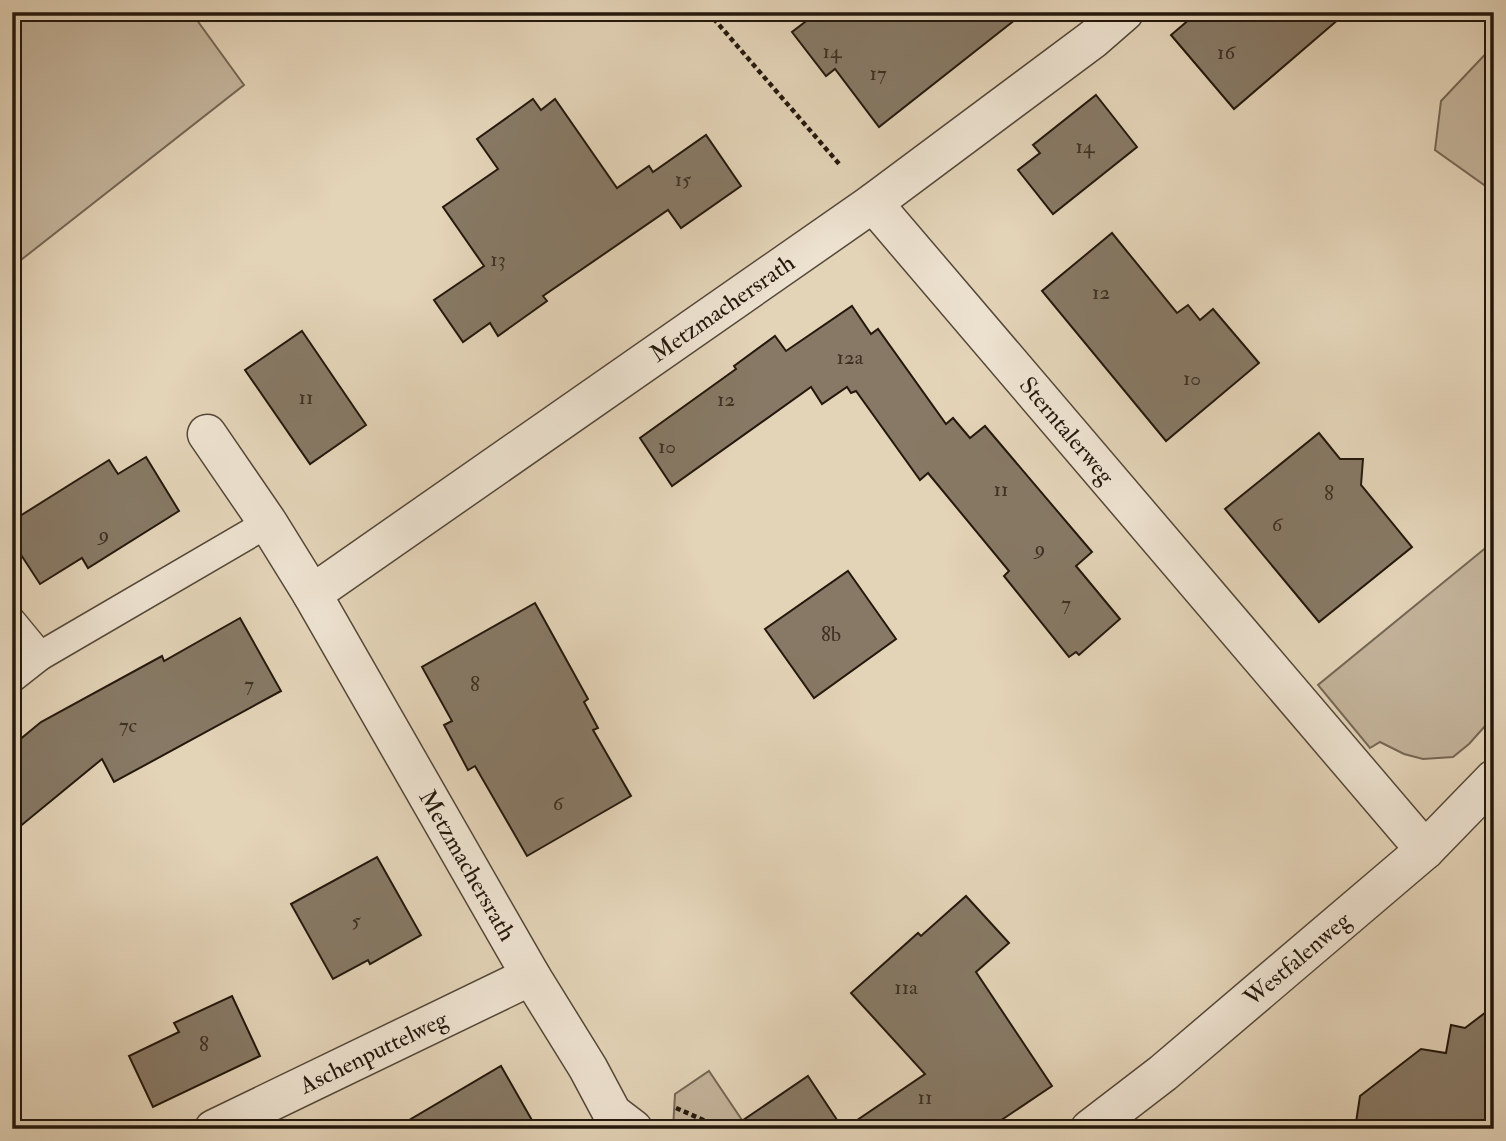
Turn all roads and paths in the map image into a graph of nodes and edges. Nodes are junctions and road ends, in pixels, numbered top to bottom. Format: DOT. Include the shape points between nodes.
graph roads {
  1 [pos="708,12"];
  2 [pos="1124,12"];
  3 [pos="873,203"];
  4 [pos="207,434"];
  5 [pos="268,523"];
  6 [pos="312,594"];
  7 [pos="12,621"];
  8 [pos="40,656"];
  9 [pos="12,662"];
  10 [pos="12,678"];
  11 [pos="1494,779"];
  12 [pos="1425,850"];
  13 [pos="531,976"];
  14 [pos="214,1129"];
  15 [pos="633,1129"];
  16 [pos="1090,1129"];
  1 -- 3 [label="path"];
  2 -- 3 [label="street, Metzmachersrath"];
  3 -- 6 [label="street, Metzmachersrath"];
  3 -- 12 [label="street, Sterntalerweg"];
  4 -- 5 [label="street, Metzmachersrath"];
  5 -- 6 [label="street, Metzmachersrath"];
  5 -- 8 [label="lane"];
  6 -- 13 [label="street, Metzmachersrath"];
  7 -- 8 [label="lane"];
  8 -- 9 [label="lane"];
  8 -- 10 [label="lane"];
  11 -- 12 [label="street, Westfalenweg"];
  12 -- 16 [label="street, Westfalenweg" via="1163,1073"];
  13 -- 14 [label="street, Aschenputtelweg"];
  13 -- 15 [label="street, Metzmachersrath" via="612,1113"];
}
